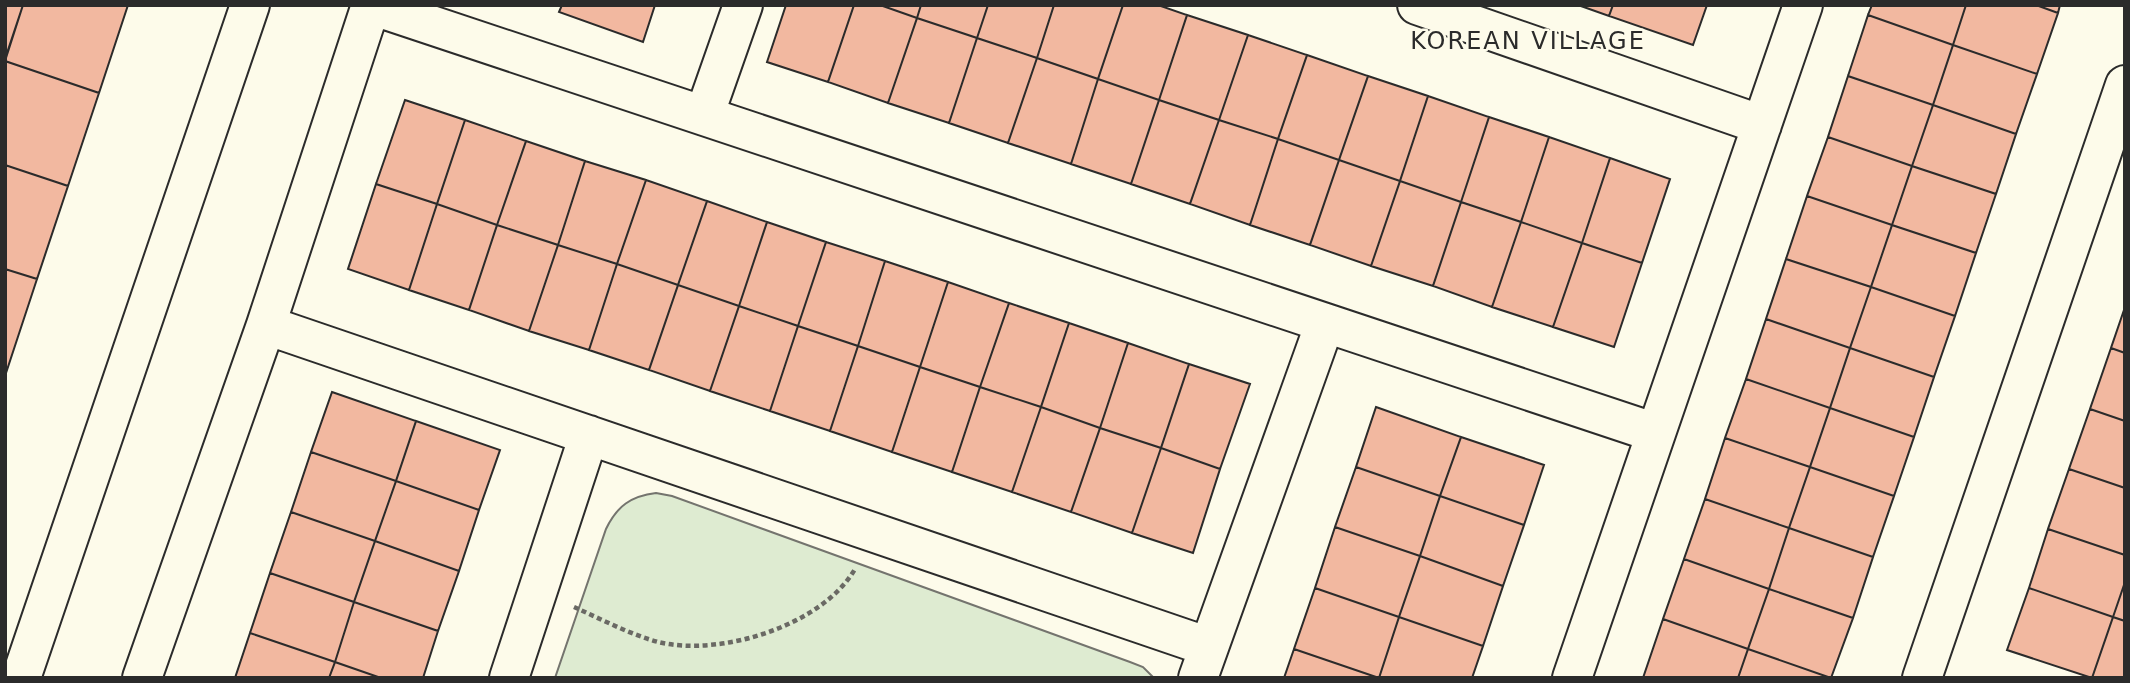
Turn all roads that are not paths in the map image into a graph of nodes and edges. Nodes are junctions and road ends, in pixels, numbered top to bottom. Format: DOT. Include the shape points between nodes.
graph roads {
  1 [pos="250,5"];
  2 [pos="743,5"];
  3 [pos="1803,5"];
  4 [pos="1436,8"];
  5 [pos="2125,85"];
  6 [pos="704,116"];
  7 [pos="1762,125"];
  8 [pos="1325,323"];
  9 [pos="266,325"];
  10 [pos="1656,433"];
  11 [pos="589,435"];
  12 [pos="1204,662"];
  13 [pos="21,678"];
  14 [pos="142,678"];
  15 [pos="509,678"];
  16 [pos="1572,678"];
  17 [pos="1922,678"];
  1 -- 13 [label="street"];
  2 -- 6 [label="street"];
  3 -- 7 [label="street"];
  4 -- 7 [label="street"];
  5 -- 17 [label="street"];
  6 -- 8 [label="street"];
  6 -- 9 [label="street" via="372,5"];
  7 -- 10 [label="street"];
  8 -- 10 [label="street"];
  8 -- 12 [label="street"];
  9 -- 11 [label="street"];
  9 -- 14 [label="street"];
  10 -- 16 [label="street"];
  11 -- 12 [label="street" via="874,533"];
  11 -- 15 [label="street"];
}
